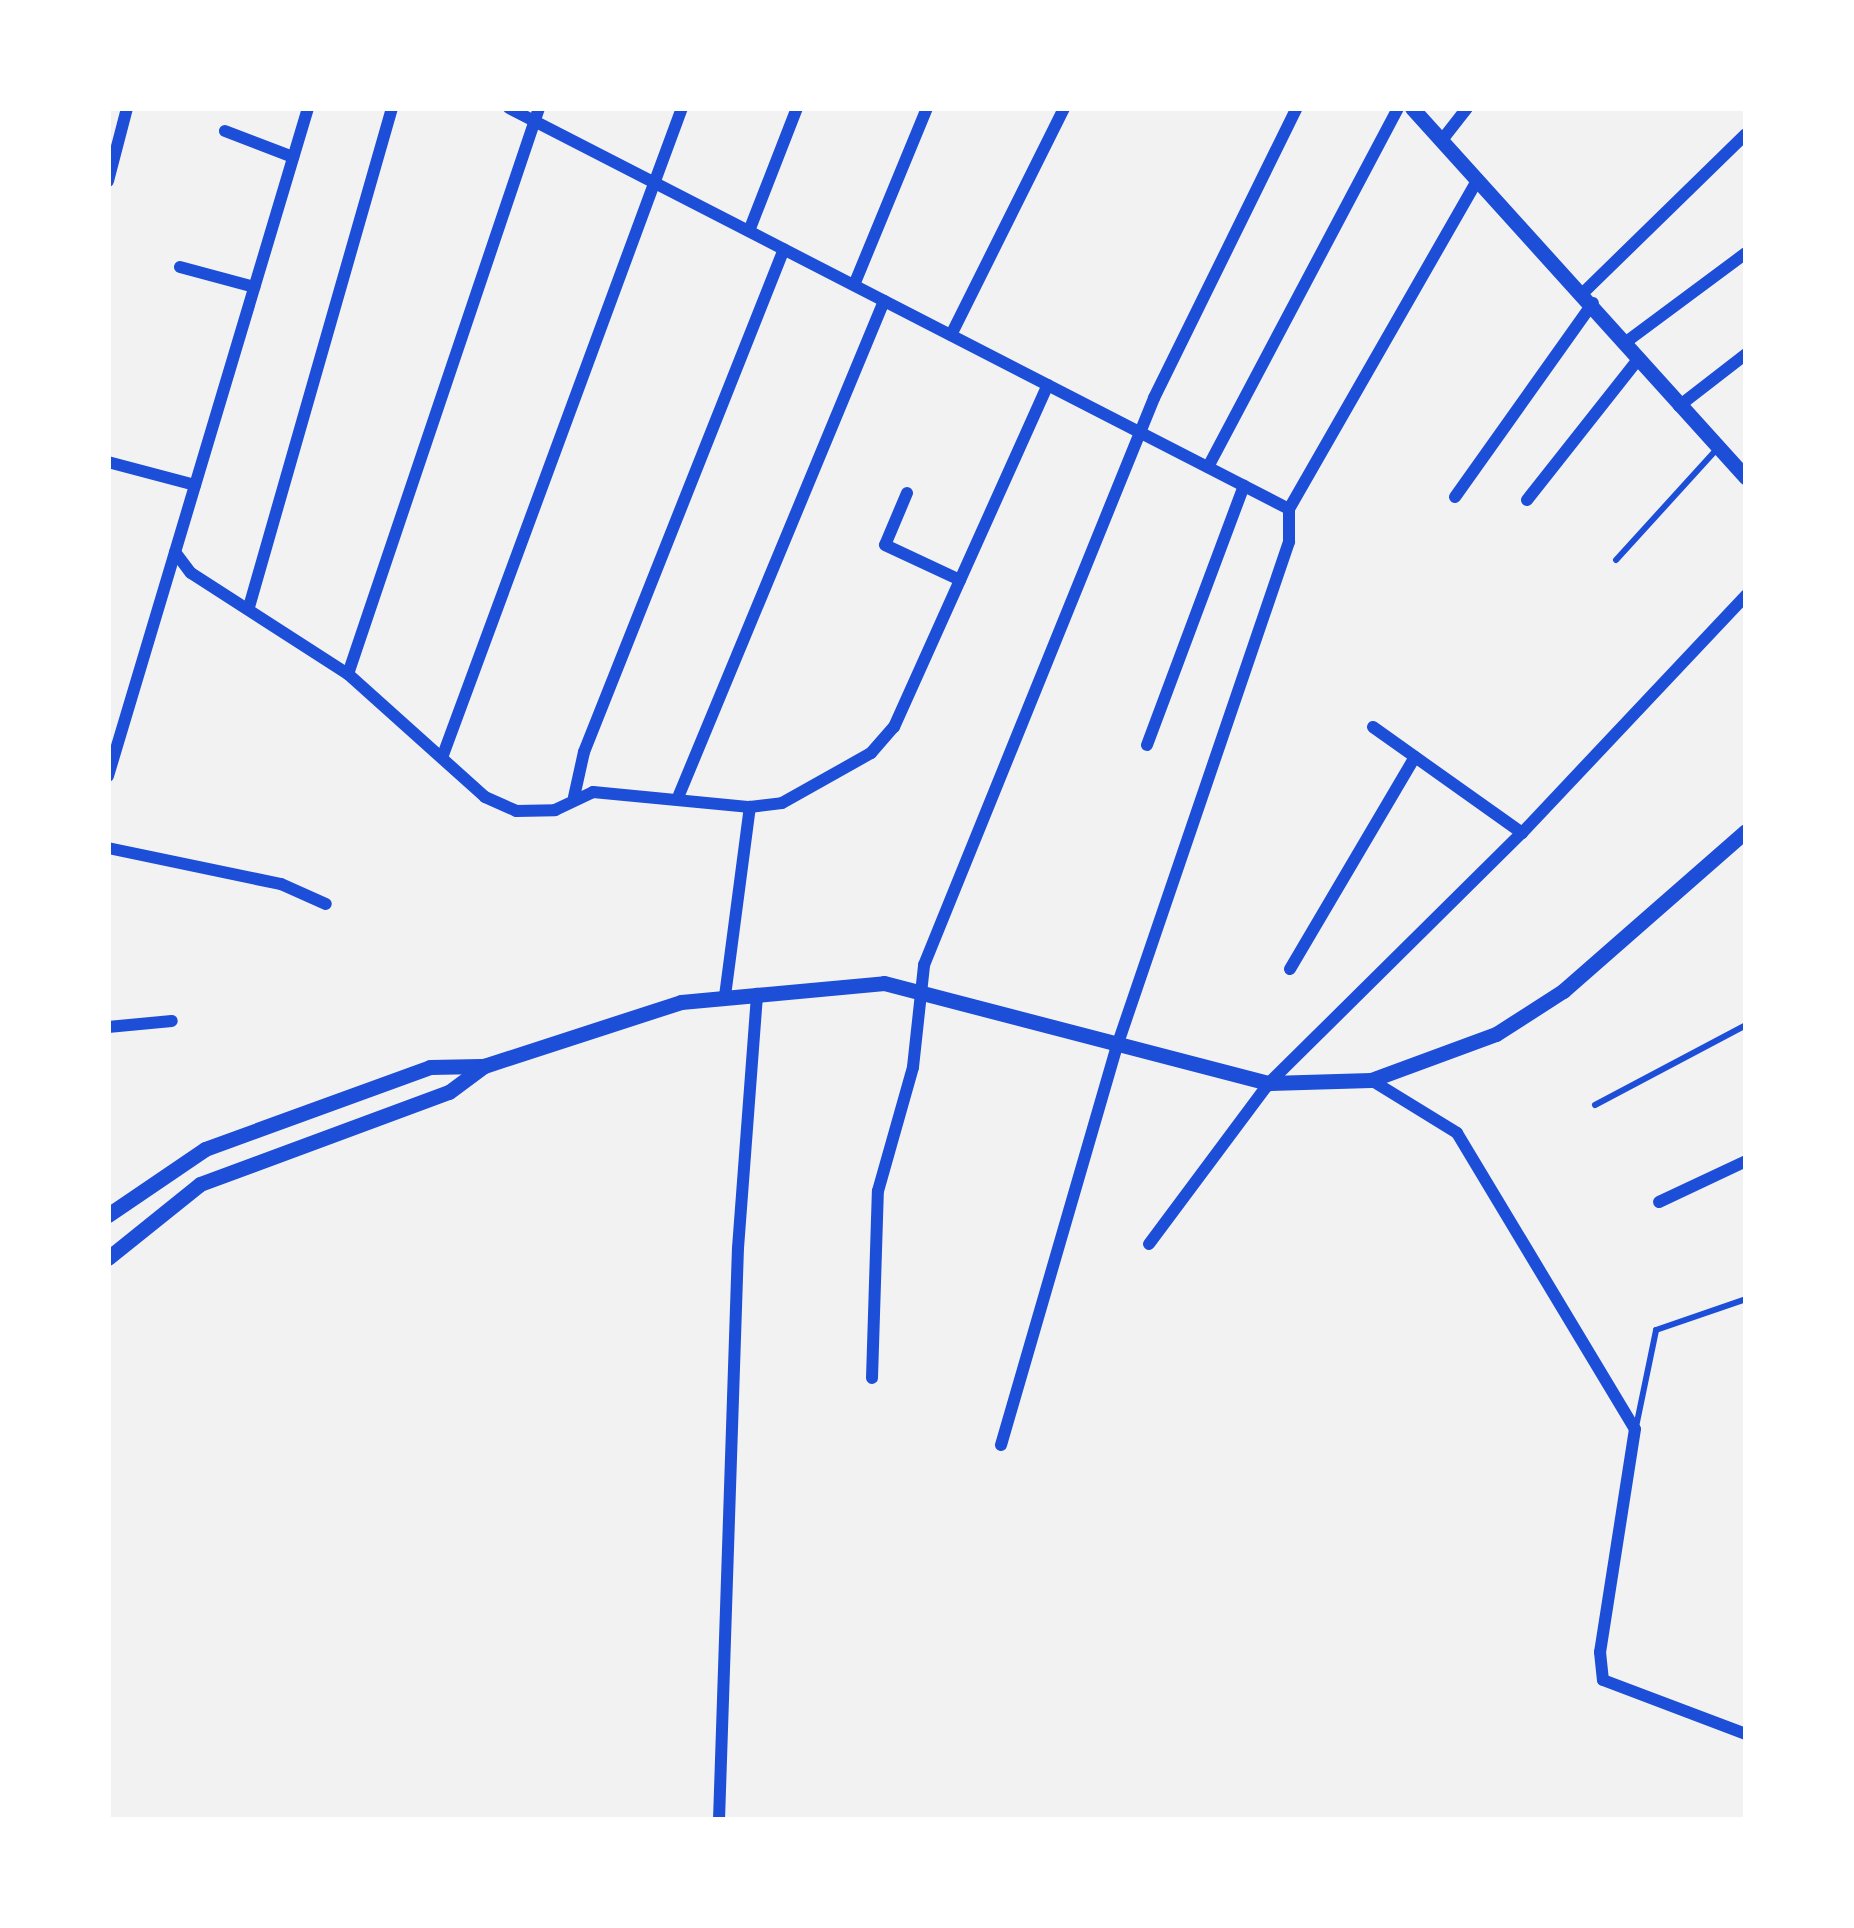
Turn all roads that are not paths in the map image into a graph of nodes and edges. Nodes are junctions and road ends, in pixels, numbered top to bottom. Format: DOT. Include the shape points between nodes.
graph roads {
  1 [pos="127,108"];
  2 [pos="308,108"];
  3 [pos="392,108"];
  4 [pos="508,108"];
  5 [pos="682,108"];
  6 [pos="797,108"];
  7 [pos="927,108"];
  8 [pos="1064,108"];
  9 [pos="1297,108"];
  10 [pos="1398,108"];
  11 [pos="1412,108"];
  12 [pos="1467,108"];
  13 [pos="537,115"];
  14 [pos="225,131"];
  15 [pos="1746,134"];
  16 [pos="1442,140"];
  17 [pos="293,157"];
  18 [pos="1478,179"];
  19 [pos="108,181"];
  20 [pos="656,184"];
  21 [pos="749,231"];
  22 [pos="784,249"];
  23 [pos="1746,253"];
  24 [pos="180,267"];
  25 [pos="854,285"];
  26 [pos="254,287"];
  27 [pos="1588,297"];
  28 [pos="884,301"];
  29 [pos="951,335"];
  30 [pos="1625,342"];
  31 [pos="1746,354"];
  32 [pos="1639,358"];
  33 [pos="1048,385"];
  34 [pos="1679,406"];
  35 [pos="1142,433"];
  36 [pos="1719,448"];
  37 [pos="108,462"];
  38 [pos="1208,467"];
  39 [pos="1744,471"];
  40 [pos="195,484"];
  41 [pos="1244,486"];
  42 [pos="907,493"];
  43 [pos="1456,496"];
  44 [pos="1527,500"];
  45 [pos="1289,509"];
  46 [pos="175,552"];
  47 [pos="1616,560"];
  48 [pos="960,580"];
  49 [pos="1746,595"];
  50 [pos="249,607"];
  51 [pos="348,674"];
  52 [pos="1373,727"];
  53 [pos="1147,745"];
  54 [pos="442,755"];
  55 [pos="1414,757"];
  56 [pos="108,776"];
  57 [pos="679,795"];
  58 [pos="574,797"];
  59 [pos="750,807"];
  60 [pos="1746,831"];
  61 [pos="1522,833"];
  62 [pos="108,848"];
  63 [pos="326,904"];
  64 [pos="1290,969"];
  65 [pos="922,989"];
  66 [pos="757,994"];
  67 [pos="725,996"];
  68 [pos="172,1021"];
  69 [pos="1746,1024"];
  70 [pos="108,1027"];
  71 [pos="1117,1046"];
  72 [pos="484,1066"];
  73 [pos="1371,1080"];
  74 [pos="1269,1083"];
  75 [pos="1595,1105"];
  76 [pos="1746,1161"];
  77 [pos="1659,1202"];
  78 [pos="108,1215"];
  79 [pos="1150,1244"];
  80 [pos="108,1258"];
  81 [pos="1746,1299"];
  82 [pos="872,1378"];
  83 [pos="1636,1429"];
  84 [pos="1001,1445"];
  85 [pos="1746,1734"];
  86 [pos="719,1820"];
  1 -- 19 [label="street"];
  2 -- 17 [label="street"];
  3 -- 50 [label="street"];
  4 -- 13 [label="street"];
  5 -- 20 [label="street"];
  6 -- 21 [label="street"];
  7 -- 25 [label="street"];
  8 -- 29 [label="street"];
  9 -- 35 [label="street"];
  10 -- 38 [label="street"];
  11 -- 16 [label="street"];
  12 -- 16 [label="street"];
  13 -- 20 [label="street"];
  13 -- 51 [label="street"];
  14 -- 17 [label="street"];
  15 -- 27 [label="street"];
  16 -- 18 [label="street"];
  17 -- 26 [label="street"];
  18 -- 27 [label="street"];
  18 -- 45 [label="street"];
  20 -- 21 [label="street"];
  20 -- 54 [label="street"];
  21 -- 22 [label="street"];
  22 -- 25 [label="street"];
  22 -- 58 [label="street" via="584,752"];
  23 -- 30 [label="street"];
  24 -- 26 [label="street"];
  25 -- 28 [label="street"];
  26 -- 40 [label="street"];
  27 -- 30 [label="street"];
  27 -- 43 [label="street"];
  28 -- 29 [label="street"];
  28 -- 57 [label="street"];
  29 -- 33 [label="street"];
  30 -- 32 [label="street"];
  31 -- 34 [label="street"];
  32 -- 34 [label="street"];
  32 -- 44 [label="street"];
  33 -- 35 [label="street"];
  33 -- 48 [label="street"];
  34 -- 36 [label="street"];
  35 -- 38 [label="street"];
  35 -- 65 [label="street" via="924,965"];
  36 -- 39 [label="street"];
  36 -- 47 [label="lane"];
  37 -- 40 [label="street"];
  38 -- 41 [label="street"];
  40 -- 46 [label="street"];
  41 -- 45 [label="street"];
  41 -- 53 [label="street"];
  42 -- 48 [label="street" via="885,545"];
  45 -- 71 [label="street" via="1289,542"];
  46 -- 50 [label="street" via="191,573"];
  46 -- 56 [label="street"];
  48 -- 59 [label="street" via="884,741 801,796"];
  49 -- 61 [label="street"];
  50 -- 51 [label="street"];
  51 -- 54 [label="street"];
  52 -- 55 [label="street"];
  54 -- 58 [label="street" via="485,796 516,811 555,810"];
  55 -- 61 [label="street"];
  55 -- 64 [label="street"];
  57 -- 58 [label="street"];
  57 -- 59 [label="street"];
  59 -- 67 [label="street"];
  60 -- 73 [label="street" via="1563,991 1496,1034"];
  61 -- 74 [label="street"];
  62 -- 63 [label="street" via="281,884"];
  65 -- 66 [label="street" via="847,982"];
  65 -- 71 [label="street"];
  65 -- 82 [label="street" via="913,1067 878,1191"];
  66 -- 67 [label="street"];
  66 -- 86 [label="street" via="738,1248"];
  67 -- 72 [label="street" via="624,1015"];
  68 -- 70 [label="street"];
  69 -- 75 [label="lane"];
  71 -- 74 [label="street"];
  71 -- 84 [label="street"];
  72 -- 78 [label="street" via="430,1067 205,1149"];
  72 -- 80 [label="street" via="448,1092 200,1184"];
  73 -- 74 [label="street"];
  73 -- 83 [label="street" via="1457,1133"];
  74 -- 79 [label="street"];
  76 -- 77 [label="street"];
  81 -- 83 [label="lane" via="1656,1330"];
  83 -- 85 [label="street" via="1600,1652 1603,1680"];
}
